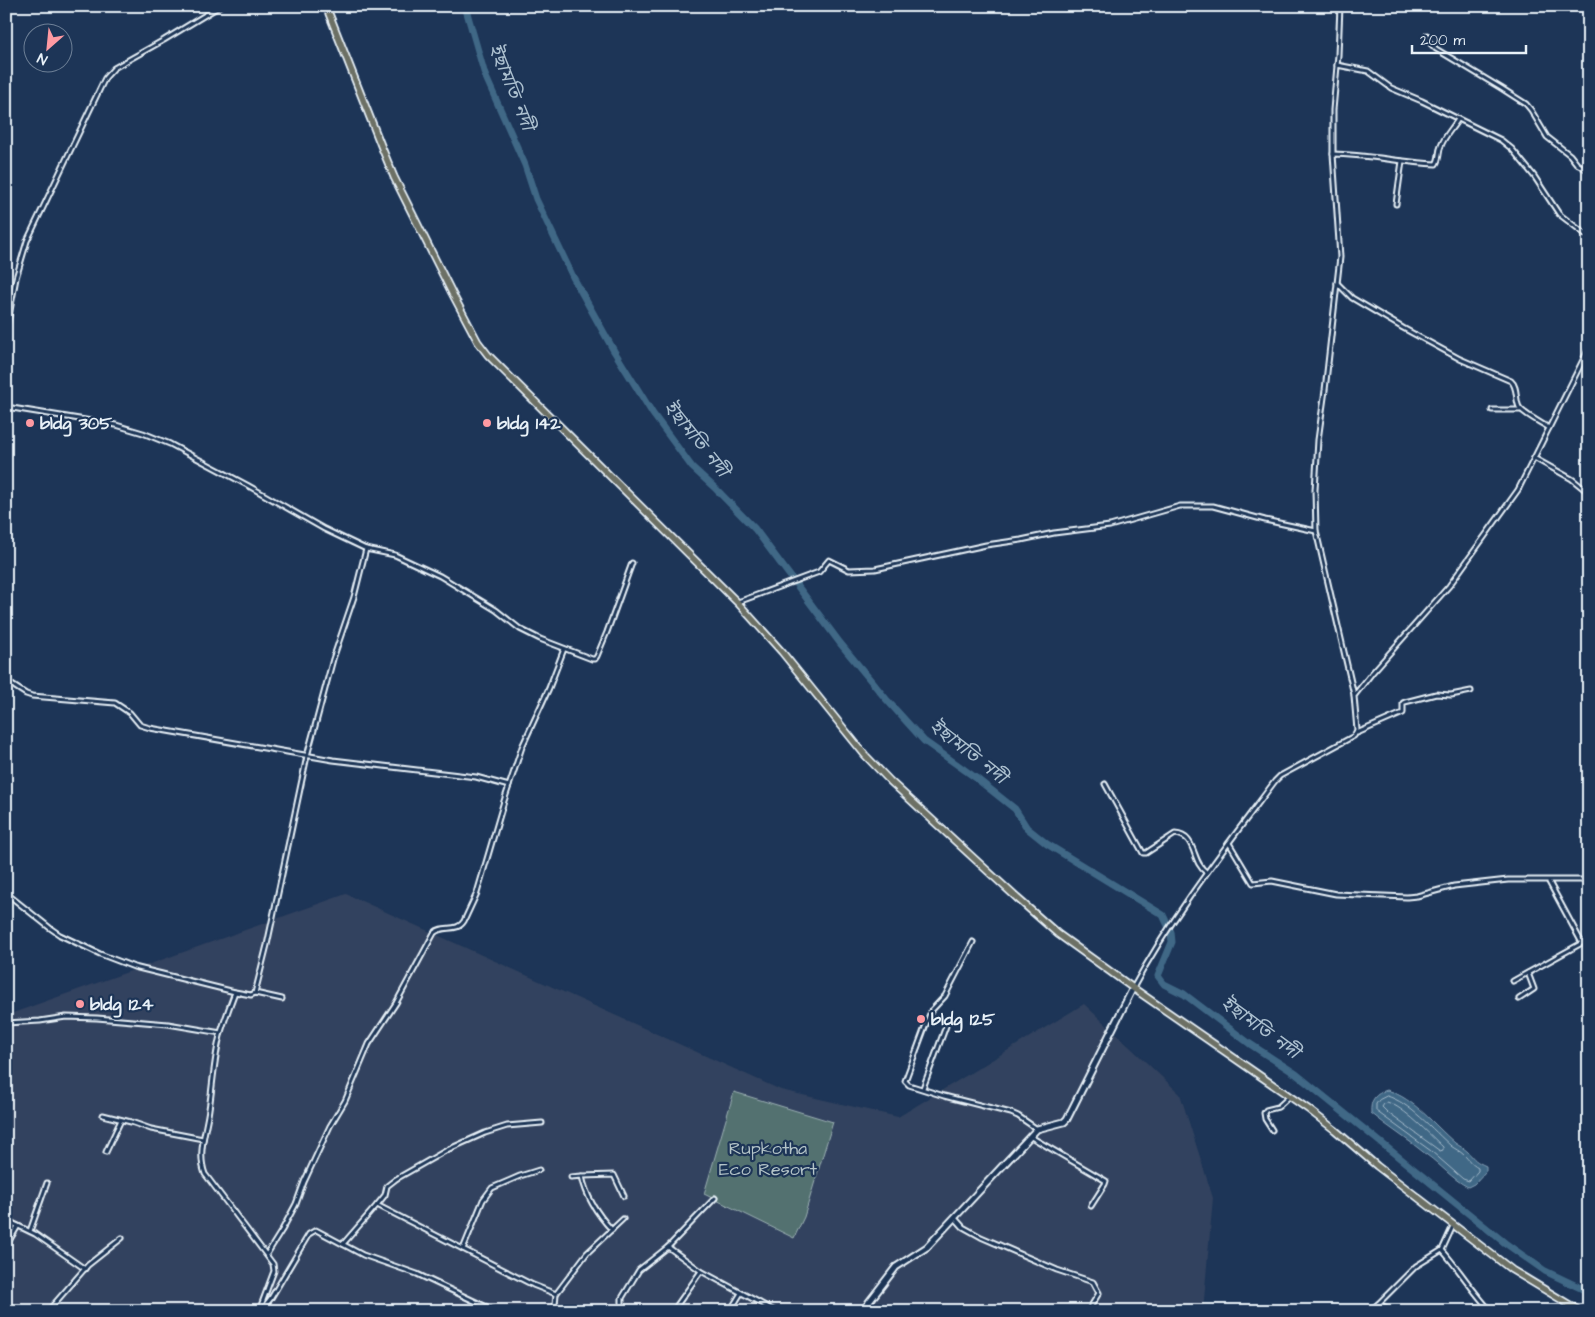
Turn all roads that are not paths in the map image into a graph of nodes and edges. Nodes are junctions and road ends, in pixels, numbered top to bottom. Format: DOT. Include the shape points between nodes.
graph roads {
  1 [pos="220,6"];
  2 [pos="326,6"];
  3 [pos="1340,6"];
  4 [pos="1427,35"];
  5 [pos="1337,66"];
  6 [pos="1458,118"];
  7 [pos="1333,154"];
  8 [pos="1402,161"];
  9 [pos="1589,171"];
  10 [pos="1396,204"];
  11 [pos="1589,237"];
  12 [pos="1337,283"];
  13 [pos="6,332"];
  14 [pos="1589,348"];
  15 [pos="6,406"];
  16 [pos="1492,410"];
  17 [pos="1521,410"];
  18 [pos="1549,428"];
  19 [pos="1534,458"];
  20 [pos="1589,493"];
  21 [pos="1316,531"];
  22 [pos="366,549"];
  23 [pos="632,563"];
  24 [pos="738,603"];
  25 [pos="564,649"];
  26 [pos="6,681"];
  27 [pos="1471,691"];
  28 [pos="1354,696"];
  29 [pos="1357,733"];
  30 [pos="307,756"];
  31 [pos="1106,784"];
  32 [pos="509,786"];
  33 [pos="1229,843"];
  34 [pos="1206,872"];
  35 [pos="1589,880"];
  36 [pos="1549,881"];
  37 [pos="6,894"];
  38 [pos="1589,939"];
  39 [pos="973,942"];
  40 [pos="1582,943"];
  41 [pos="1528,973"];
  42 [pos="1513,981"];
  43 [pos="1133,988"];
  44 [pos="235,992"];
  45 [pos="255,993"];
  46 [pos="282,999"];
  47 [pos="1519,999"];
  48 [pos="6,1023"];
  49 [pos="946,1026"];
  50 [pos="221,1033"];
  51 [pos="923,1088"];
  52 [pos="1290,1097"];
  53 [pos="103,1115"];
  54 [pos="121,1120"];
  55 [pos="542,1122"];
  56 [pos="1037,1130"];
  57 [pos="1272,1130"];
  58 [pos="1031,1137"];
  59 [pos="203,1139"];
  60 [pos="106,1152"];
  61 [pos="540,1170"];
  62 [pos="582,1176"];
  63 [pos="570,1177"];
  64 [pos="47,1183"];
  65 [pos="624,1196"];
  66 [pos="715,1198"];
  67 [pos="377,1205"];
  68 [pos="1091,1206"];
  69 [pos="955,1218"];
  70 [pos="623,1219"];
  71 [pos="6,1220"];
  72 [pos="18,1226"];
  73 [pos="1453,1226"];
  74 [pos="612,1230"];
  75 [pos="30,1231"];
  76 [pos="122,1238"];
  77 [pos="343,1244"];
  78 [pos="6,1246"];
  79 [pos="668,1247"];
  80 [pos="462,1249"];
  81 [pos="1442,1250"];
  82 [pos="267,1254"];
  83 [pos="85,1269"];
  84 [pos="701,1271"];
  85 [pos="741,1293"];
  86 [pos="556,1294"];
  87 [pos="1378,1304"];
  88 [pos="491,1309"];
  89 [pos="48,1311"];
  90 [pos="260,1311"];
  91 [pos="566,1311"];
  92 [pos="622,1311"];
  93 [pos="673,1311"];
  94 [pos="730,1311"];
  95 [pos="775,1311"];
  96 [pos="864,1311"];
  97 [pos="1088,1311"];
  98 [pos="1369,1311"];
  99 [pos="1394,1311"];
  100 [pos="1491,1311"];
  101 [pos="1580,1311"];
  1 -- 13 [label="street" via="114,68 105,78 28,240 16,278"];
  2 -- 24 [label="main road" via="391,170 478,342"];
  3 -- 5 [label="street"];
  4 -- 9 [label="street" via="1436,49 1526,104 1547,137"];
  5 -- 6 [label="street" via="1368,71 1391,88"];
  5 -- 7 [label="street"];
  6 -- 8 [label="street" via="1440,146 1438,163"];
  6 -- 11 [label="street" via="1512,149 1559,214"];
  7 -- 8 [label="street"];
  7 -- 12 [label="street" via="1340,257"];
  8 -- 10 [label="street"];
  12 -- 17 [label="street" via="1352,298 1403,328 1460,359 1511,381"];
  12 -- 21 [label="street" via="1318,440"];
  14 -- 18 [label="street"];
  15 -- 22 [label="street" via="87,419 143,433 205,462"];
  16 -- 17 [label="street"];
  17 -- 18 [label="street"];
  18 -- 19 [label="street"];
  19 -- 20 [label="street" via="1572,479"];
  19 -- 28 [label="street" via="1518,490 1449,586"];
  21 -- 24 [label="street" via="1213,506 1180,506 1110,526 986,545 875,569 849,570 829,560 819,572"];
  21 -- 28 [label="street"];
  22 -- 25 [label="street" via="395,555 440,576 520,628"];
  22 -- 30 [label="street"];
  23 -- 25 [label="street" via="595,659"];
  24 -- 43 [label="main road" via="878,769 1017,898"];
  25 -- 32 [label="street"];
  26 -- 30 [label="street" via="32,696 114,703 130,713 140,725 150,728"];
  27 -- 29 [label="street" via="1436,694 1405,702 1402,714"];
  28 -- 29 [label="street"];
  29 -- 33 [label="street" via="1280,776"];
  30 -- 32 [label="street" via="476,777"];
  30 -- 45 [label="street"];
  31 -- 34 [label="street" via="1143,853 1175,834 1181,834 1189,840"];
  32 -- 82 [label="street" via="476,893 462,925 434,933 396,1003 369,1044 296,1204"];
  33 -- 34 [label="street"];
  33 -- 36 [label="street" via="1253,883 1272,881 1336,894 1407,897 1463,885 1508,880"];
  34 -- 43 [label="street"];
  35 -- 36 [label="street"];
  36 -- 40 [label="street"];
  37 -- 44 [label="street" via="55,932 100,954 134,967"];
  38 -- 40 [label="street"];
  39 -- 51 [label="street" via="945,996 931,1011 905,1078 906,1083"];
  40 -- 41 [label="street"];
  41 -- 42 [label="street"];
  41 -- 47 [label="street" via="1534,989"];
  43 -- 52 [label="main road"];
  43 -- 56 [label="street" via="1067,1119"];
  44 -- 45 [label="street"];
  44 -- 50 [label="street"];
  45 -- 46 [label="street"];
  48 -- 50 [label="street" via="82,1017 168,1024"];
  49 -- 51 [label="street"];
  50 -- 59 [label="street"];
  51 -- 56 [label="street" via="1011,1113"];
  52 -- 57 [label="street" via="1278,1107 1264,1112"];
  52 -- 73 [label="main road"];
  53 -- 54 [label="street"];
  54 -- 59 [label="street"];
  54 -- 60 [label="street"];
  55 -- 67 [label="street" via="507,1126 447,1150 396,1179"];
  56 -- 58 [label="street"];
  58 -- 68 [label="street" via="1106,1180"];
  58 -- 69 [label="street"];
  59 -- 82 [label="street" via="201,1165 204,1174"];
  61 -- 80 [label="street" via="492,1188"];
  62 -- 63 [label="street"];
  62 -- 65 [label="street" via="614,1175"];
  62 -- 74 [label="street" via="596,1211"];
  64 -- 75 [label="street"];
  66 -- 79 [label="street"];
  67 -- 77 [label="street"];
  67 -- 80 [label="street"];
  69 -- 96 [label="street" via="927,1247 896,1267"];
  69 -- 97 [label="street" via="963,1227 981,1237 1093,1282 1099,1294"];
  70 -- 74 [label="street"];
  71 -- 72 [label="street"];
  72 -- 75 [label="street"];
  72 -- 78 [label="street"];
  73 -- 81 [label="street"];
  73 -- 101 [label="main road" via="1512,1270"];
  74 -- 86 [label="street" via="587,1253"];
  75 -- 83 [label="street"];
  76 -- 83 [label="street"];
  77 -- 88 [label="street"];
  77 -- 90 [label="street" via="312,1231"];
  79 -- 84 [label="street"];
  79 -- 92 [label="street" via="640,1270 622,1298"];
  80 -- 86 [label="street"];
  81 -- 87 [label="street" via="1416,1266"];
  81 -- 100 [label="street"];
  82 -- 90 [label="street" via="274,1270"];
  83 -- 89 [label="street"];
  84 -- 85 [label="street"];
  84 -- 93 [label="street"];
  85 -- 94 [label="street"];
  85 -- 95 [label="street"];
  86 -- 91 [label="street" via="555,1305"];
  87 -- 98 [label="street"];
  87 -- 99 [label="street"];
}
